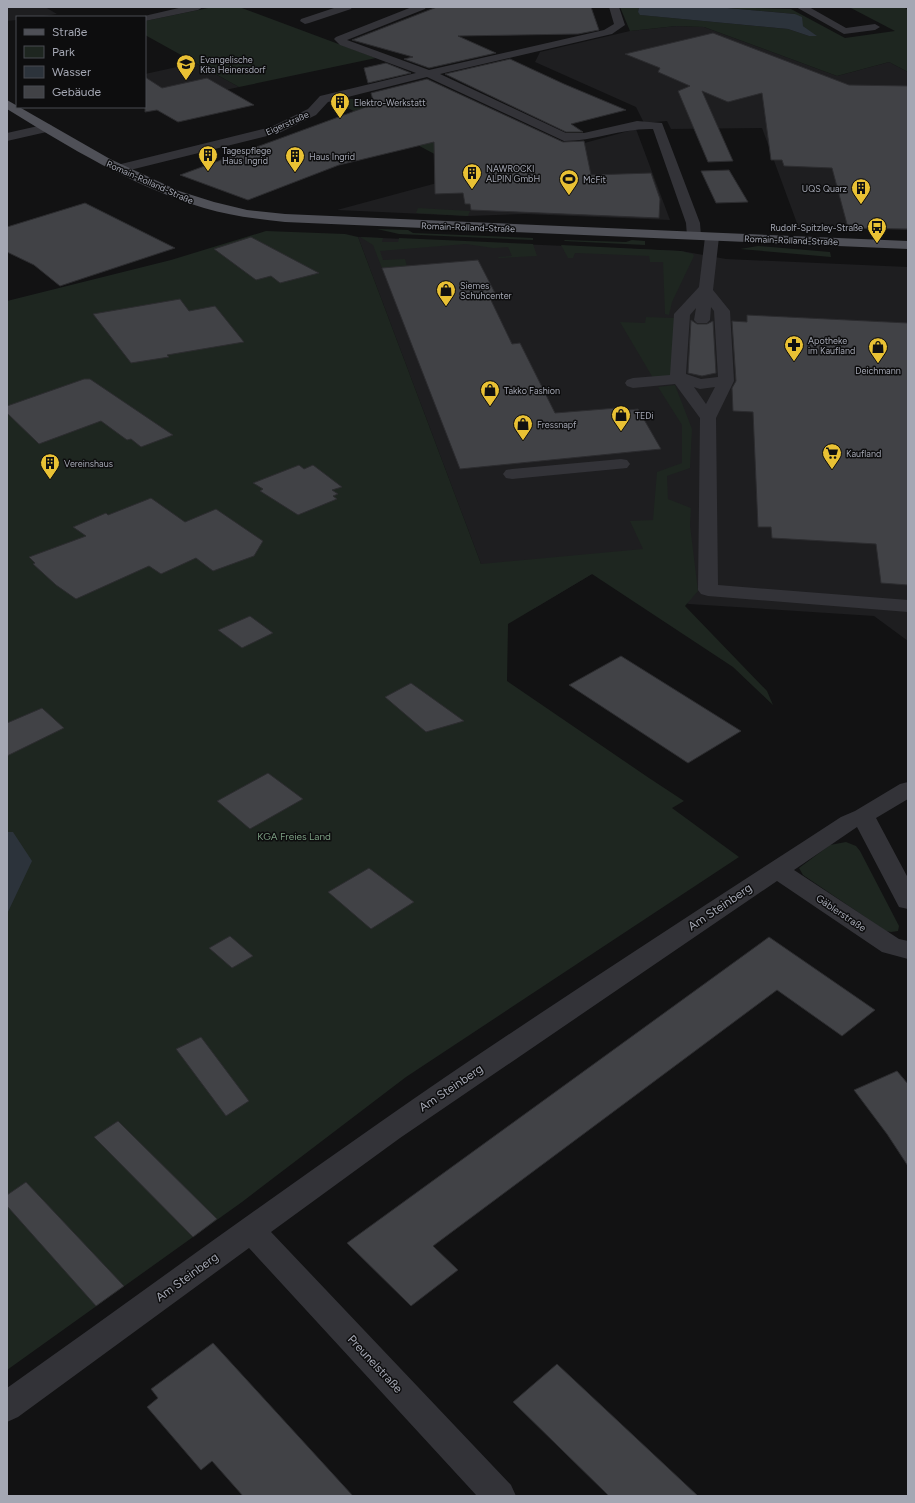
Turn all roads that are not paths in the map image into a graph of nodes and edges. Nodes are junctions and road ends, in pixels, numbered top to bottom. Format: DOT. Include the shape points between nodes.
graph roads {
  1 [pos="198,7"];
  2 [pos="347,7"];
  3 [pos="421,7"];
  4 [pos="614,7"];
  5 [pos="800,7"];
  6 [pos="831,13"];
  7 [pos="815,15"];
  8 [pos="146,18"];
  9 [pos="305,21"];
  10 [pos="875,27"];
  11 [pos="427,74"];
  12 [pos="7,104"];
  13 [pos="47,128"];
  14 [pos="7,137"];
  15 [pos="118,169"];
  16 [pos="694,236"];
  17 [pos="712,237"];
  18 [pos="908,246"];
  19 [pos="705,289"];
  20 [pos="702,320"];
  21 [pos="680,378"];
  22 [pos="726,381"];
  23 [pos="633,383"];
  24 [pos="708,418"];
  25 [pos="621,464"];
  26 [pos="512,474"];
  27 [pos="908,606"];
  28 [pos="908,789"];
  29 [pos="863,816"];
  30 [pos="777,870"];
  31 [pos="908,901"];
  32 [pos="908,950"];
  33 [pos="251,1230"];
  34 [pos="7,1407"];
  35 [pos="499,1496"];
  1 -- 8 [label="street"];
  2 -- 9 [label="street"];
  3 -- 11 [label="street" via="340,39"];
  4 -- 11 [label="street, Eigerstraße" via="620,25 614,30"];
  5 -- 7 [label="street"];
  6 -- 7 [label="street"];
  7 -- 10 [label="street" via="844,31"];
  11 -- 15 [label="street, Eigerstraße" via="324,99 312,112 264,134"];
  11 -- 16 [label="street" via="564,137 584,137 637,125 658,126 694,223"];
  12 -- 13 [label="main road, Romain-Rolland-Straße"];
  13 -- 14 [label="street"];
  13 -- 15 [label="main road, Romain-Rolland-Straße"];
  15 -- 16 [label="main road, Romain-Rolland-Straße" via="201,203 270,218"];
  16 -- 17 [label="main road, Romain-Rolland-Straße"];
  17 -- 18 [label="main road, Romain-Rolland-Straße"];
  17 -- 19 [label="street"];
  19 -- 20 [label="street"];
  19 -- 21 [label="street" via="682,314"];
  19 -- 22 [label="street" via="722,311"];
  21 -- 22 [label="street" via="700,384"];
  21 -- 23 [label="street"];
  21 -- 24 [label="street"];
  22 -- 24 [label="street"];
  24 -- 27 [label="street" via="708,590"];
  25 -- 26 [label="street"];
  28 -- 29 [label="street, Am Steinberg"];
  29 -- 30 [label="street, Am Steinberg" via="849,822"];
  29 -- 31 [label="street"];
  30 -- 32 [label="street, Gäblerstraße" via="891,946"];
  30 -- 33 [label="street, Am Steinberg" via="626,969 390,1130"];
  33 -- 34 [label="street, Am Steinberg"];
  33 -- 35 [label="street, Preunelstraße"];
}
